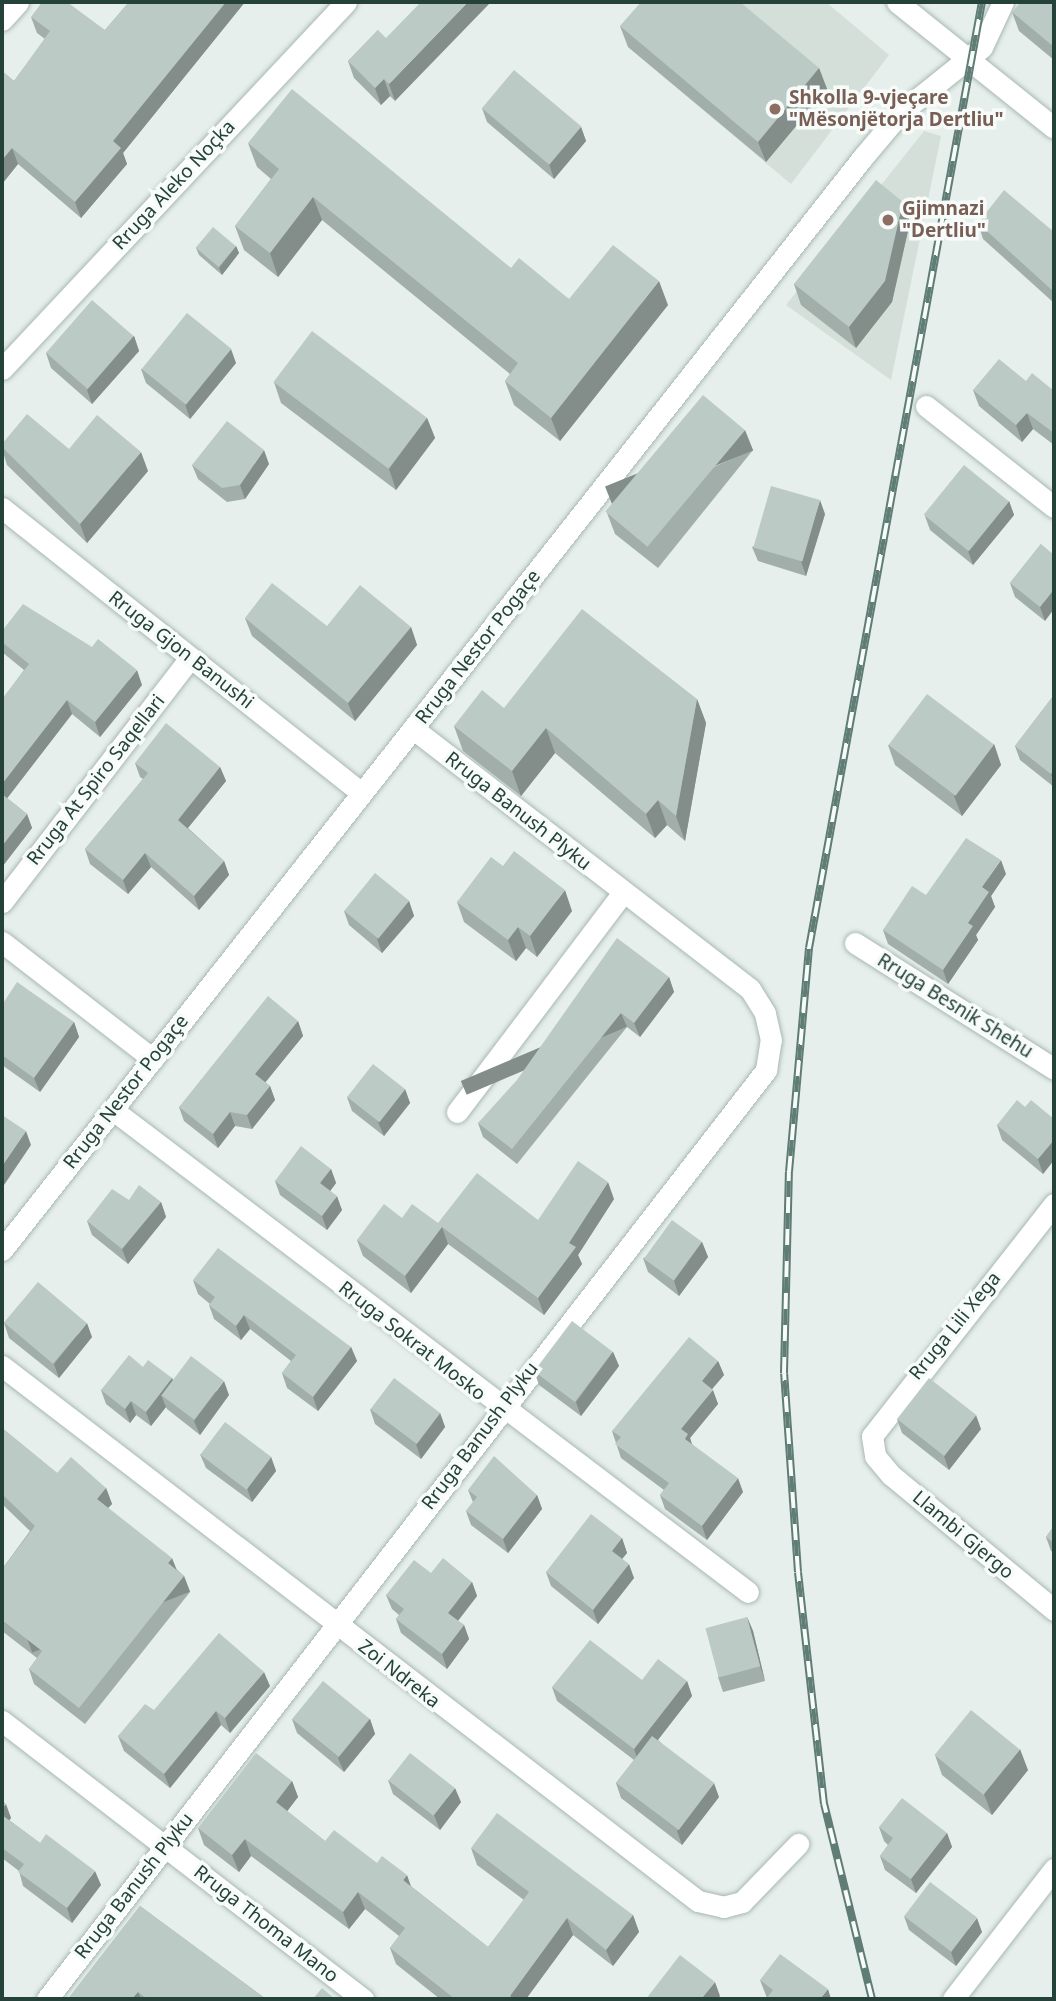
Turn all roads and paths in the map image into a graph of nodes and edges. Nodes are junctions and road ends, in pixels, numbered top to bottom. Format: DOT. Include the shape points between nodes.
graph roads {
  1 [pos="18,2"];
  2 [pos="346,2"];
  3 [pos="897,2"];
  4 [pos="1003,2"];
  5 [pos="2,20"];
  6 [pos="970,60"];
  7 [pos="1054,128"];
  8 [pos="2,369"];
  9 [pos="926,406"];
  10 [pos="1054,507"];
  11 [pos="2,508"];
  12 [pos="190,659"];
  13 [pos="414,729"];
  14 [pos="360,792"];
  15 [pos="622,894"];
  16 [pos="2,902"];
  17 [pos="2,942"];
  18 [pos="855,943"];
  19 [pos="153,1059"];
  20 [pos="1054,1069"];
  21 [pos="113,1110"];
  22 [pos="457,1112"];
  23 [pos="1054,1204"];
  24 [pos="2,1250"];
  25 [pos="2,1366"];
  26 [pos="500,1408"];
  27 [pos="875,1456"];
  28 [pos="748,1592"];
  29 [pos="1054,1610"];
  30 [pos="337,1626"];
  31 [pos="2,1721"];
  32 [pos="798,1844"];
  33 [pos="165,1845"];
  34 [pos="1054,1869"];
  35 [pos="47,1999"];
  36 [pos="363,1999"];
  37 [pos="953,1999"];
  1 -- 5 [label="street"];
  2 -- 8 [label="street, Rruga Aleko Noçka"];
  3 -- 6 [label="street"];
  4 -- 6 [label="street"];
  6 -- 7 [label="street"];
  6 -- 13 [label="street, Rruga Nestor Pogaçe" via="927,89 863,158"];
  9 -- 10 [label="street"];
  11 -- 12 [label="street, Rruga Gjon Banushi"];
  12 -- 14 [label="street, Rruga Gjon Banushi"];
  12 -- 16 [label="street, Rruga At Spiro Saqellari"];
  13 -- 14 [label="street, Rruga Nestor Pogaçe"];
  13 -- 15 [label="street, Rruga Banush Plyku"];
  14 -- 19 [label="street, Rruga Nestor Pogaçe"];
  15 -- 22 [label="street"];
  15 -- 26 [label="street, Rruga Banush Plyku" via="750,989 765,1013 771,1040 766,1070"];
  17 -- 19 [label="street"];
  18 -- 20 [label="street, Rruga Besnik Shehu"];
  19 -- 21 [label="street, Rruga Nestor Pogaçe"];
  21 -- 24 [label="street, Rruga Nestor Pogaçe"];
  21 -- 26 [label="street, Rruga Sokrat Mosko"];
  23 -- 27 [label="street, Rruga Lili Xega" via="883,1415 872,1436"];
  25 -- 30 [label="street, Zoi Ndreka"];
  26 -- 28 [label="street, Rruga Sokrat Mosko"];
  26 -- 30 [label="street, Rruga Banush Plyku"];
  27 -- 29 [label="street, Llambi Gjergo"];
  30 -- 32 [label="street, Zoi Ndreka" via="698,1901 723,1907 742,1902"];
  30 -- 33 [label="street, Rruga Banush Plyku"];
  31 -- 33 [label="street, Rruga Thoma Mano"];
  33 -- 35 [label="street, Rruga Banush Plyku"];
  33 -- 36 [label="street, Rruga Thoma Mano"];
  34 -- 37 [label="street"];
}
